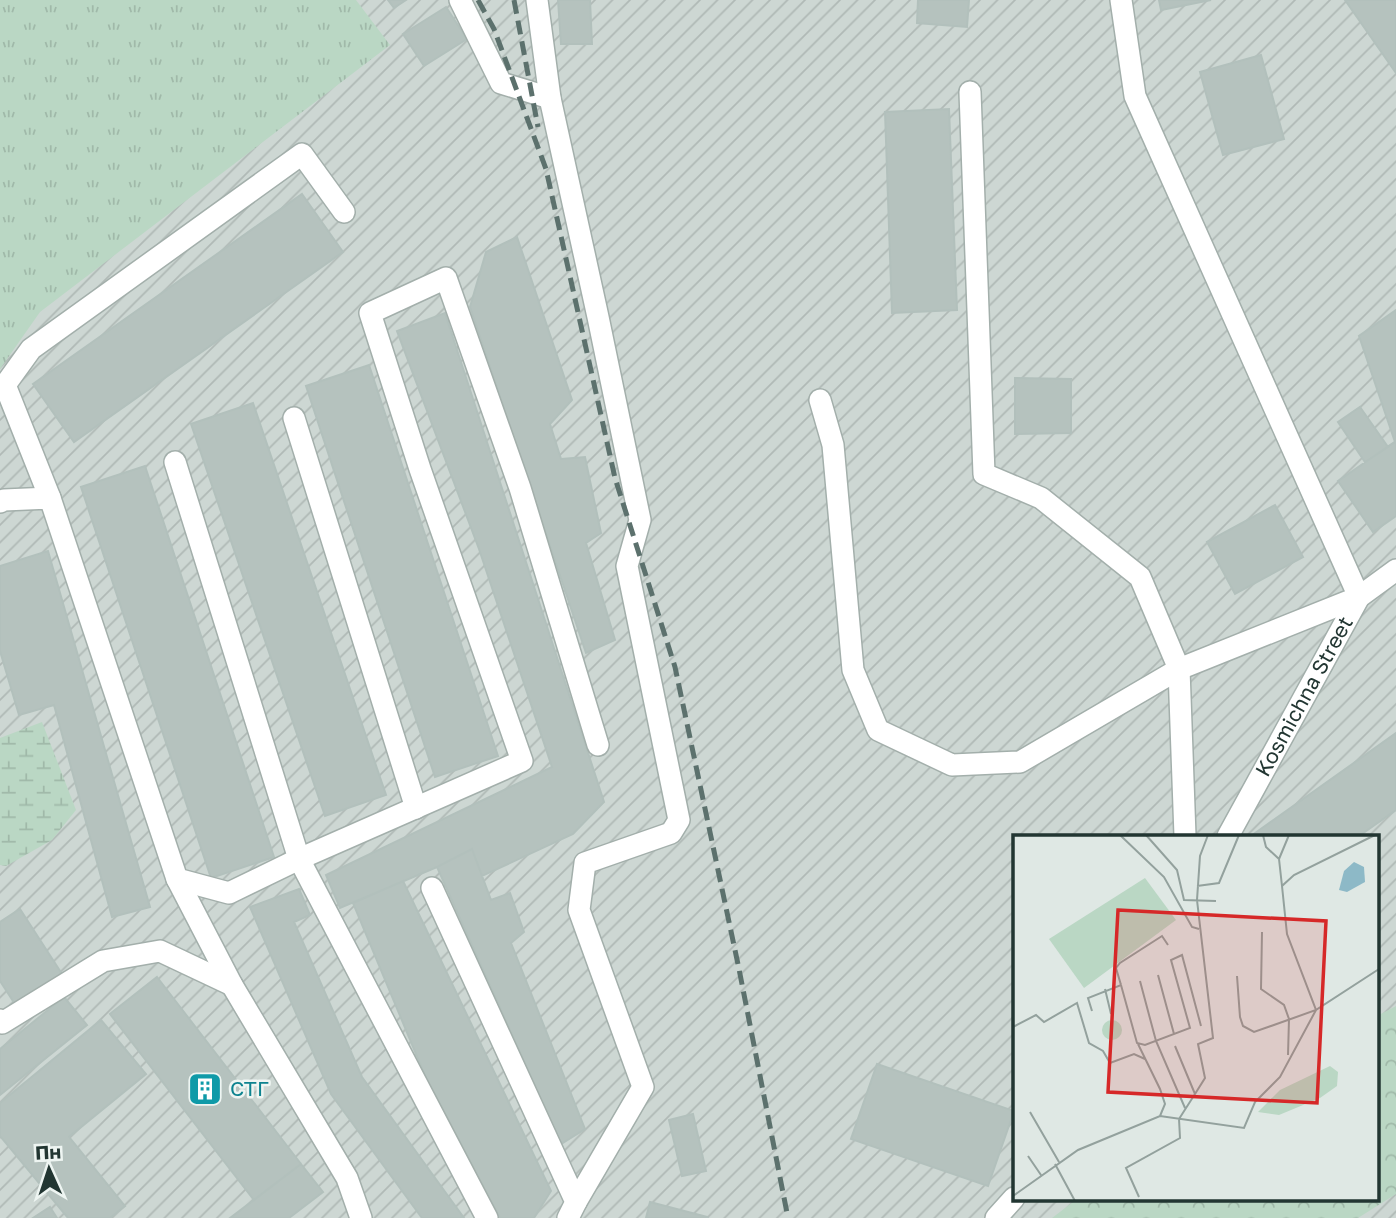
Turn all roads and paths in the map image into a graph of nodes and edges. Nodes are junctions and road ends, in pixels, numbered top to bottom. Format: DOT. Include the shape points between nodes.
graph roads {
  1 [pos="460,0"];
  2 [pos="537,0"];
  3 [pos="1121,0"];
  4 [pos="970,92"];
  5 [pos="550,98"];
  6 [pos="344,212"];
  7 [pos="820,400"];
  8 [pos="293,418"];
  9 [pos="175,462"];
  10 [pos="50,498"];
  11 [pos="0,502"];
  12 [pos="1396,570"];
  13 [pos="1359,597"];
  14 [pos="1180,669"];
  15 [pos="598,745"];
  16 [pos="416,808"];
  17 [pos="1185,835"];
  18 [pos="1229,835"];
  19 [pos="299,859"];
  20 [pos="177,879"];
  21 [pos="432,888"];
  22 [pos="232,985"];
  23 [pos="0,1020"];
  24 [pos="1013,1199"];
  25 [pos="572,1210"];
  26 [pos="361,1218"];
  27 [pos="487,1218"];
  28 [pos="996,1218"];
  1 -- 5 [label="street" via="501,83"];
  2 -- 5 [label="street"];
  3 -- 13 [label="street" via="1135,96"];
  4 -- 14 [label="street" via="984,474 1041,498 1140,578"];
  5 -- 25 [label="street" via="640,520 627,566 679,820 671,833 584,863 579,910 643,1087"];
  6 -- 10 [label="street" via="302,154 31,349 5,385"];
  7 -- 14 [label="street" via="833,445 853,670 878,730 952,765 1020,762"];
  8 -- 16 [label="street"];
  9 -- 19 [label="street"];
  10 -- 11 [label="street"];
  10 -- 20 [label="street"];
  12 -- 13 [label="street, Kosmichna Street"];
  13 -- 14 [label="street"];
  13 -- 18 [label="street, Kosmichna Street"];
  14 -- 17 [label="street"];
  15 -- 16 [label="street" via="520,488 446,278 370,313 522,761"];
  16 -- 19 [label="street"];
  19 -- 20 [label="street" via="229,892"];
  19 -- 27 [label="street"];
  20 -- 22 [label="street"];
  21 -- 25 [label="street"];
  22 -- 23 [label="street" via="160,951 103,961 2,1023"];
  22 -- 26 [label="street" via="347,1178"];
  24 -- 28 [label="street"];
}
